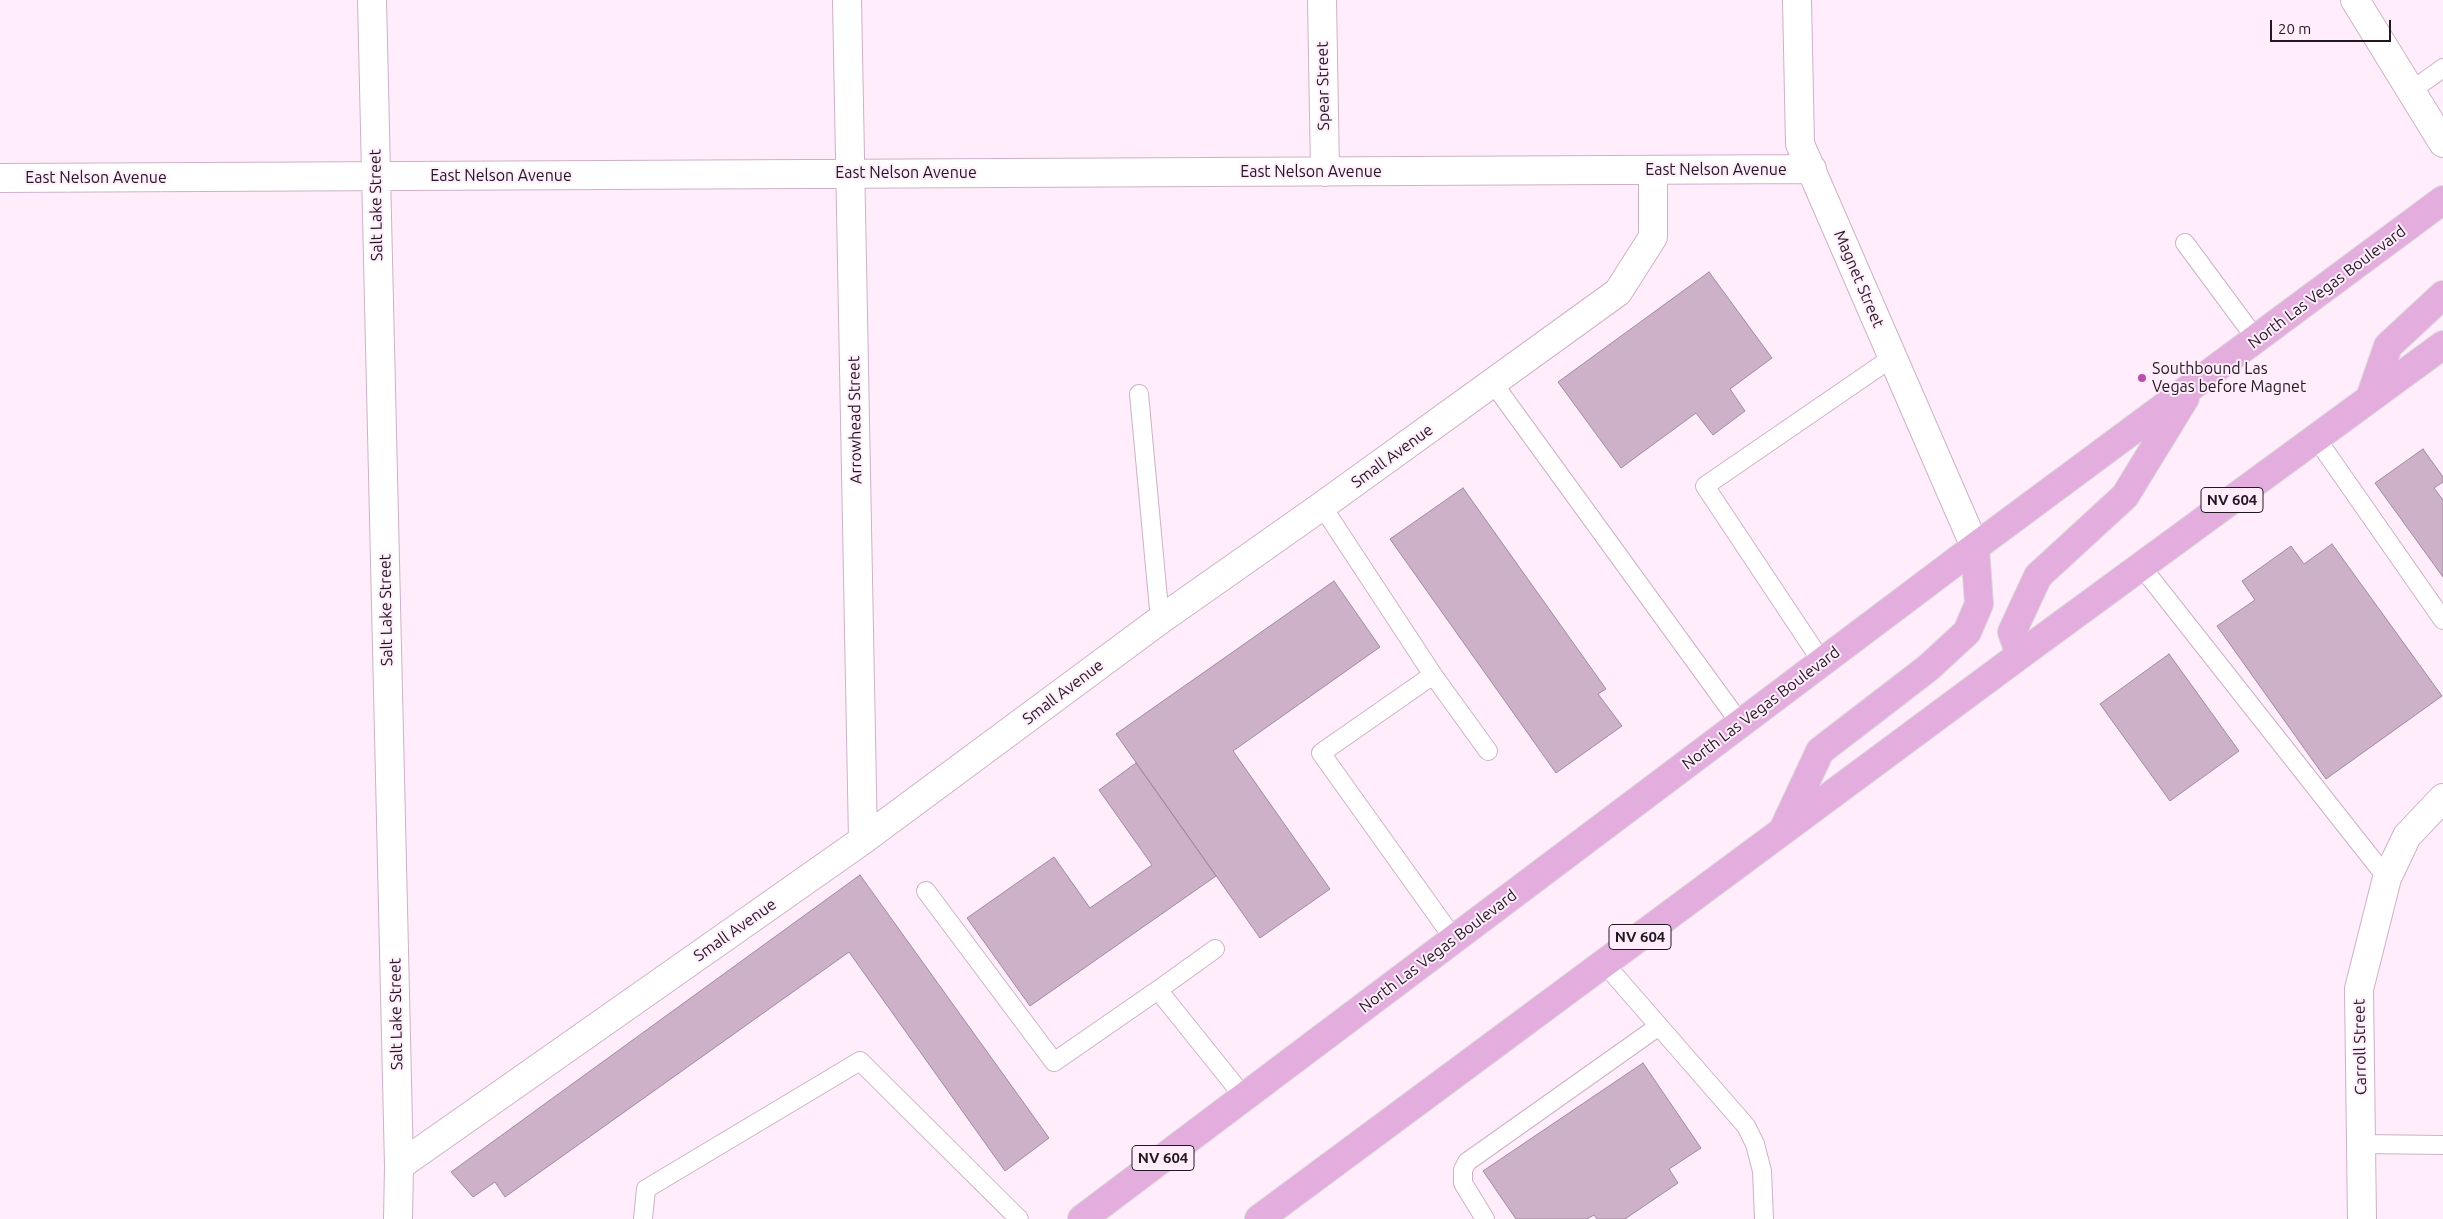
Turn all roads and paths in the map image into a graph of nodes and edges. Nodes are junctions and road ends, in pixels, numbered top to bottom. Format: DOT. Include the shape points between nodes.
graph roads {
  1 [pos="372,0"];
  2 [pos="847,0"];
  3 [pos="1322,0"];
  4 [pos="1798,0"];
  5 [pos="2355,0"];
  6 [pos="2443,68"];
  7 [pos="2411,91"];
  8 [pos="2443,143"];
  9 [pos="1812,169"];
  10 [pos="1653,170"];
  11 [pos="1325,172"];
  12 [pos="850,174"];
  13 [pos="375,176"];
  14 [pos="0,178"];
  15 [pos="2443,200"];
  16 [pos="2184,243"];
  17 [pos="2443,295"];
  18 [pos="2256,339"];
  19 [pos="2443,345"];
  20 [pos="1893,358"];
  21 [pos="1493,383"];
  22 [pos="2192,386"];
  23 [pos="1139,394"];
  24 [pos="2370,398"];
  25 [pos="2316,438"];
  26 [pos="1322,506"];
  27 [pos="1975,547"];
  28 [pos="2141,566"];
  29 [pos="1160,620"];
  30 [pos="2443,620"];
  31 [pos="2020,655"];
  32 [pos="1822,662"];
  33 [pos="1433,675"];
  34 [pos="1740,723"];
  35 [pos="1488,750"];
  36 [pos="2443,798"];
  37 [pos="1783,831"];
  38 [pos="864,840"];
  39 [pos="2387,878"];
  40 [pos="926,891"];
  41 [pos="1454,939"];
  42 [pos="1215,949"];
  43 [pos="1604,963"];
  44 [pos="1158,990"];
  45 [pos="1659,1026"];
  46 [pos="1244,1097"];
  47 [pos="2361,1144"];
  48 [pos="2443,1145"];
  49 [pos="399,1166"];
  50 [pos="398,1219"];
  51 [pos="644,1219"];
  52 [pos="1019,1219"];
  53 [pos="1082,1219"];
  54 [pos="1259,1219"];
  55 [pos="1485,1219"];
  56 [pos="1764,1219"];
  57 [pos="2362,1219"];
  1 -- 13 [label="street, Salt Lake Street"];
  2 -- 12 [label="street, Arrowhead Street"];
  3 -- 11 [label="street, Spear Street"];
  4 -- 9 [label="street, Magnet Street" via="1800,144"];
  5 -- 7 [label="street"];
  6 -- 7 [label="lane"];
  7 -- 8 [label="street"];
  9 -- 10 [label="street, East Nelson Avenue"];
  9 -- 20 [label="street, Magnet Street"];
  10 -- 11 [label="street, East Nelson Avenue"];
  10 -- 21 [label="street, Small Avenue" via="1653,237 1618,292"];
  11 -- 12 [label="street, East Nelson Avenue"];
  12 -- 13 [label="street, East Nelson Avenue"];
  12 -- 38 [label="street, Arrowhead Street"];
  13 -- 14 [label="street, East Nelson Avenue"];
  13 -- 49 [label="street, Salt Lake Street"];
  15 -- 18 [label="main road, North Las Vegas Boulevard / NV 604"];
  16 -- 18 [label="lane"];
  17 -- 24 [label="main road" via="2388,346"];
  18 -- 22 [label="main road, North Las Vegas Boulevard / NV 604"];
  19 -- 24 [label="main road, NV 604"];
  20 -- 27 [label="street, Magnet Street"];
  20 -- 32 [label="lane" via="1704,486"];
  21 -- 26 [label="street, Small Avenue"];
  21 -- 34 [label="lane"];
  22 -- 27 [label="main road, North Las Vegas Boulevard / NV 604"];
  22 -- 31 [label="main road" via="2125,496 2038,576 2012,632"];
  23 -- 29 [label="lane"];
  24 -- 25 [label="main road, NV 604"];
  25 -- 28 [label="main road, NV 604"];
  25 -- 30 [label="lane"];
  26 -- 29 [label="street, Small Avenue"];
  26 -- 33 [label="lane"];
  27 -- 32 [label="main road, North Las Vegas Boulevard / NV 604"];
  27 -- 37 [label="main road" via="1978,604 1966,632 1928,668 1820,751"];
  28 -- 31 [label="main road, NV 604"];
  28 -- 39 [label="lane"];
  29 -- 38 [label="street, Small Avenue"];
  31 -- 37 [label="main road, NV 604"];
  32 -- 34 [label="main road, North Las Vegas Boulevard / NV 604"];
  33 -- 35 [label="lane"];
  33 -- 41 [label="lane" via="1321,753"];
  34 -- 41 [label="main road, North Las Vegas Boulevard / NV 604"];
  36 -- 39 [label="street, Carroll Street" via="2408,836"];
  37 -- 43 [label="main road, NV 604"];
  38 -- 49 [label="street, Small Avenue"];
  39 -- 47 [label="street, Carroll Street" via="2359,989"];
  40 -- 44 [label="lane" via="1054,1062"];
  41 -- 46 [label="main road, North Las Vegas Boulevard / NV 604"];
  42 -- 44 [label="lane"];
  43 -- 45 [label="lane"];
  43 -- 54 [label="main road, NV 604"];
  44 -- 46 [label="lane"];
  45 -- 55 [label="lane" via="1468,1162 1463,1170 1463,1182"];
  45 -- 56 [label="lane" via="1746,1126 1762,1171"];
  46 -- 53 [label="main road, North Las Vegas Boulevard / NV 604"];
  47 -- 48 [label="lane"];
  47 -- 57 [label="street, Carroll Street"];
  49 -- 50 [label="street, Salt Lake Street"];
  51 -- 52 [label="lane" via="646,1189 860,1061"];
}
